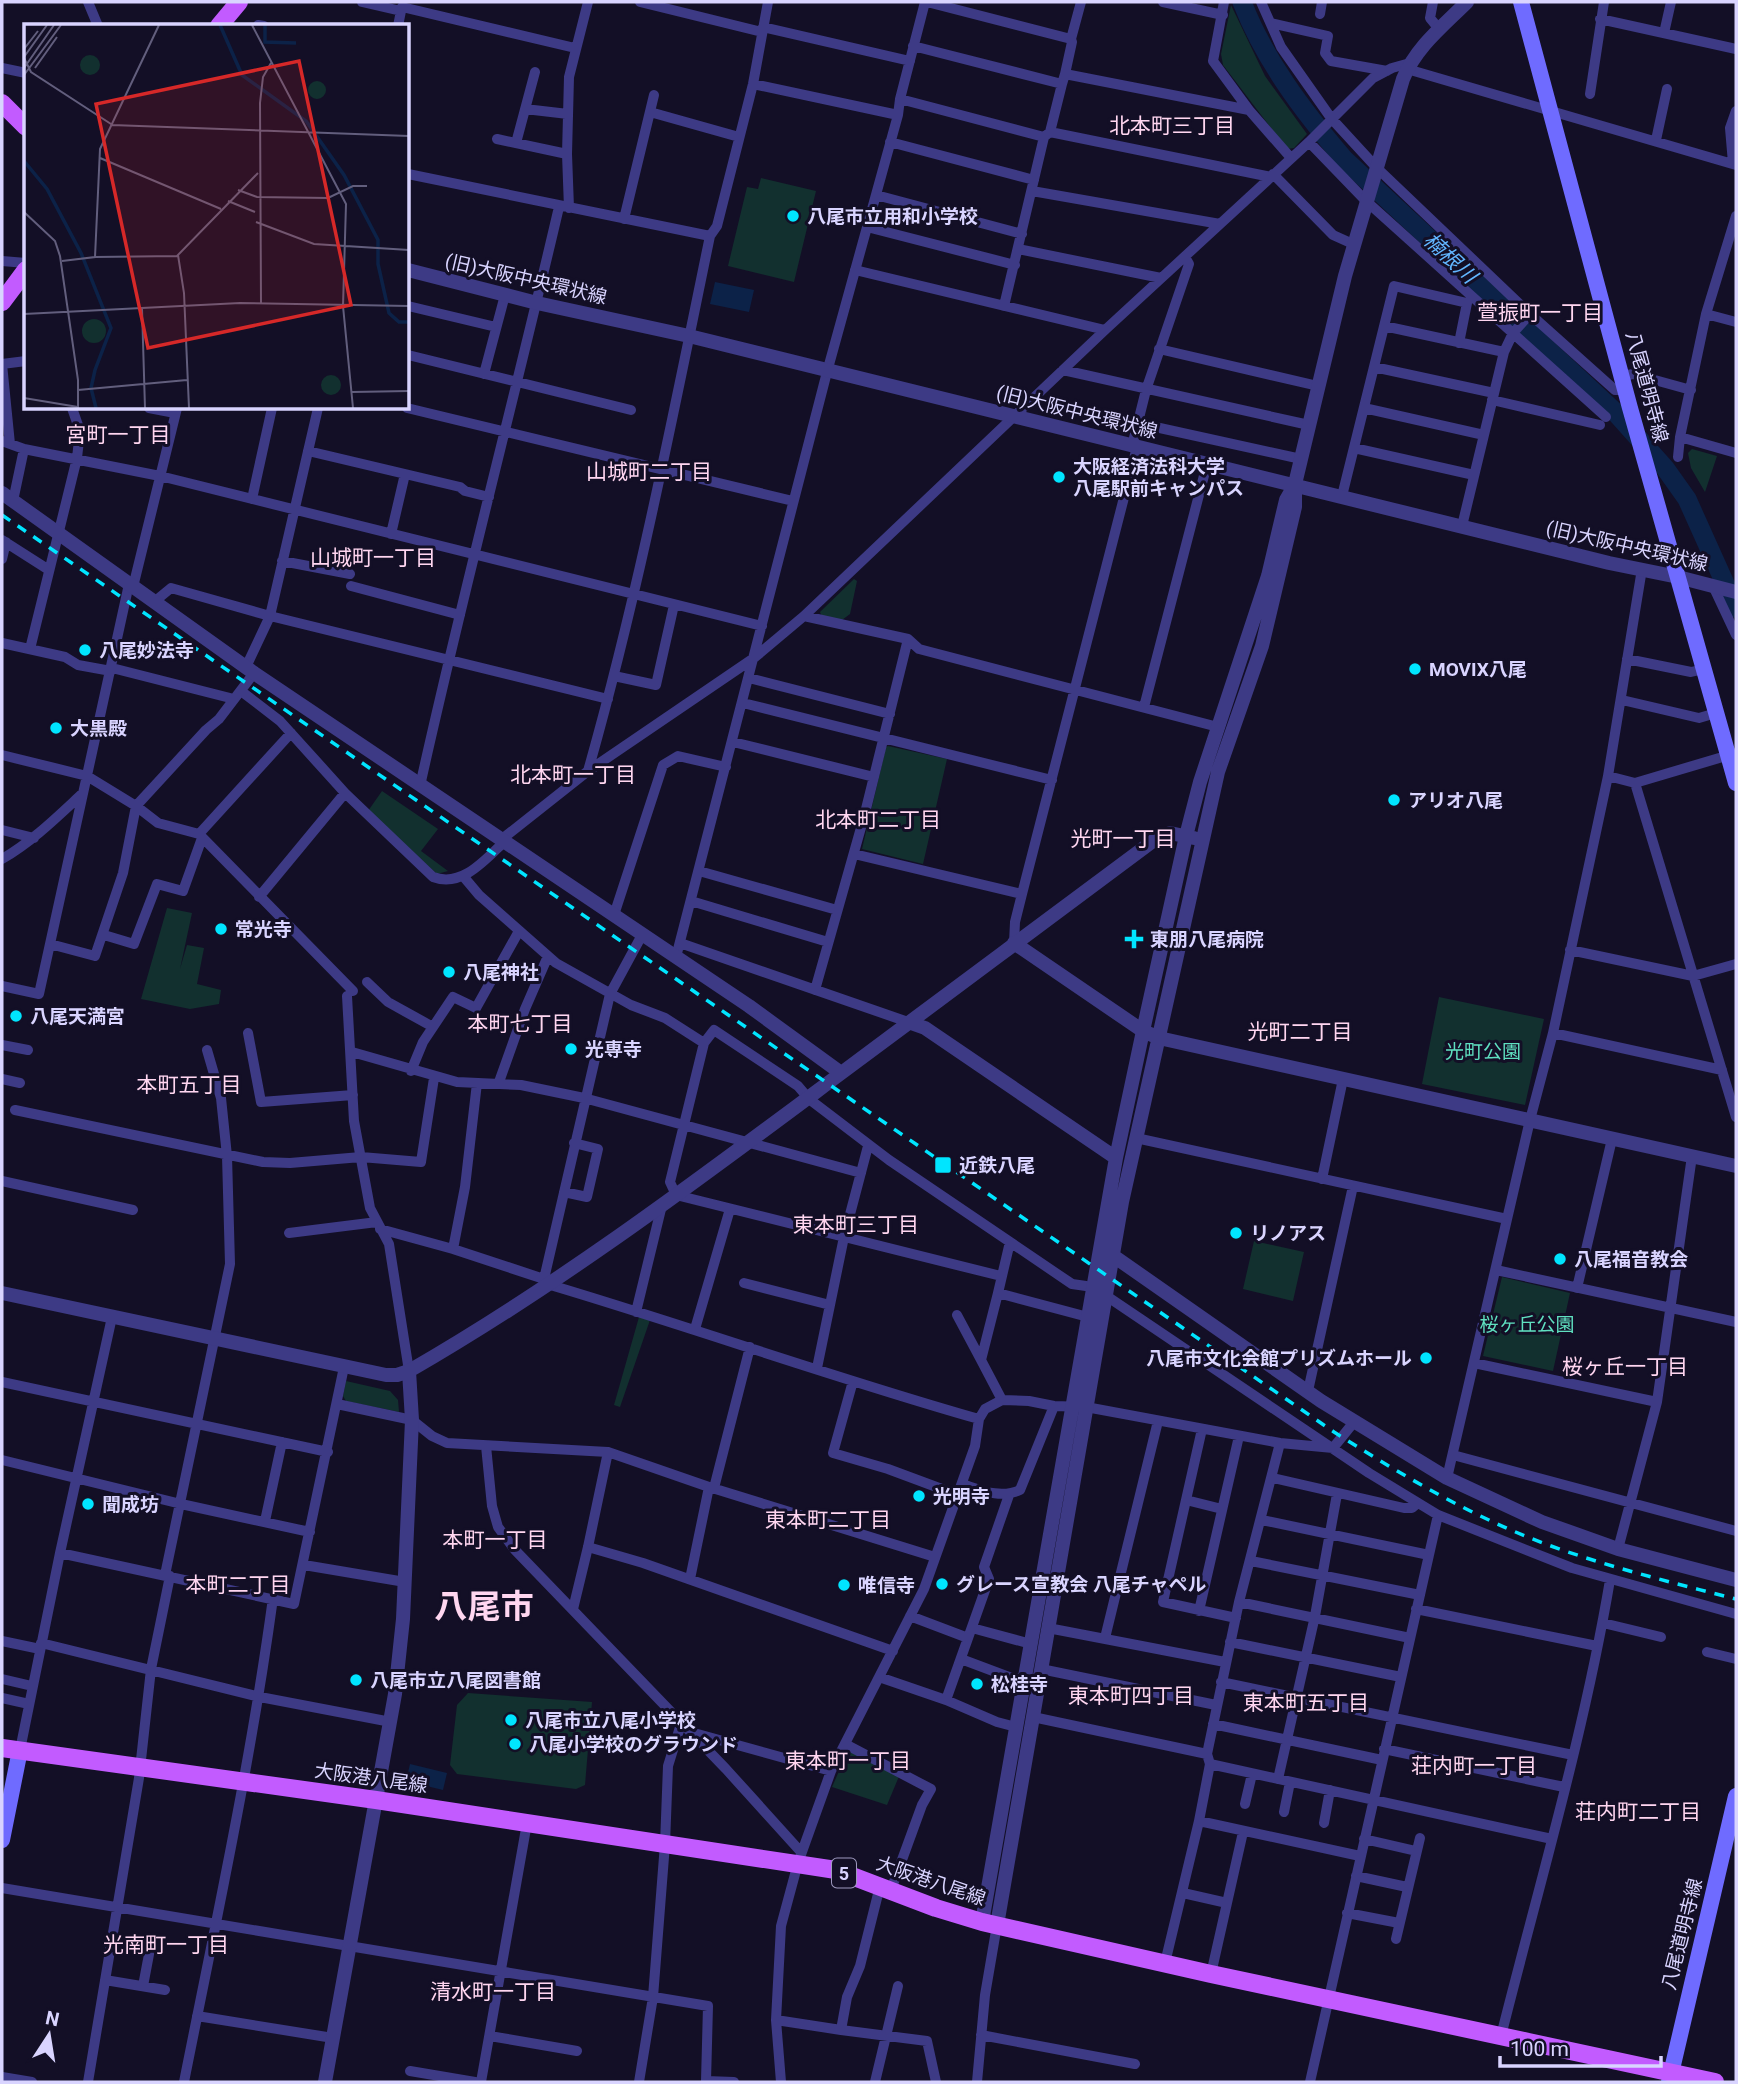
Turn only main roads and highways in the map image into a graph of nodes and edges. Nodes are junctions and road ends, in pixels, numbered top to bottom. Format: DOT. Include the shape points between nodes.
graph roads {
  1 [pos="239,2"];
  2 [pos="1521,2"];
  3 [pos="221,24"];
  4 [pos="2,103"];
  5 [pos="24,125"];
  6 [pos="24,273"];
  7 [pos="2,302"];
  8 [pos="1732,754"];
  9 [pos="1736,783"];
  10 [pos="11,1749"];
  11 [pos="1736,1796"];
  12 [pos="2,1840"];
  13 [pos="1669,2078"];
  14 [pos="1714,2082"];
  1 -- 3 [label="main road"];
  2 -- 8 [label="main road, 八尾道明寺線" via="1644,459 1716,713"];
  4 -- 5 [label="main road"];
  6 -- 7 [label="main road"];
  8 -- 9 [label="main road, 八尾道明寺線"];
  10 -- 12 [label="main road"];
  10 -- 13 [label="main road, 大阪港八尾線 / 5" via="665,1844 799,1858 990,1923 1501,2036"];
  11 -- 13 [label="main road, 八尾道明寺線"];
  13 -- 14 [label="main road, 大阪港八尾線 / 5"];
}
